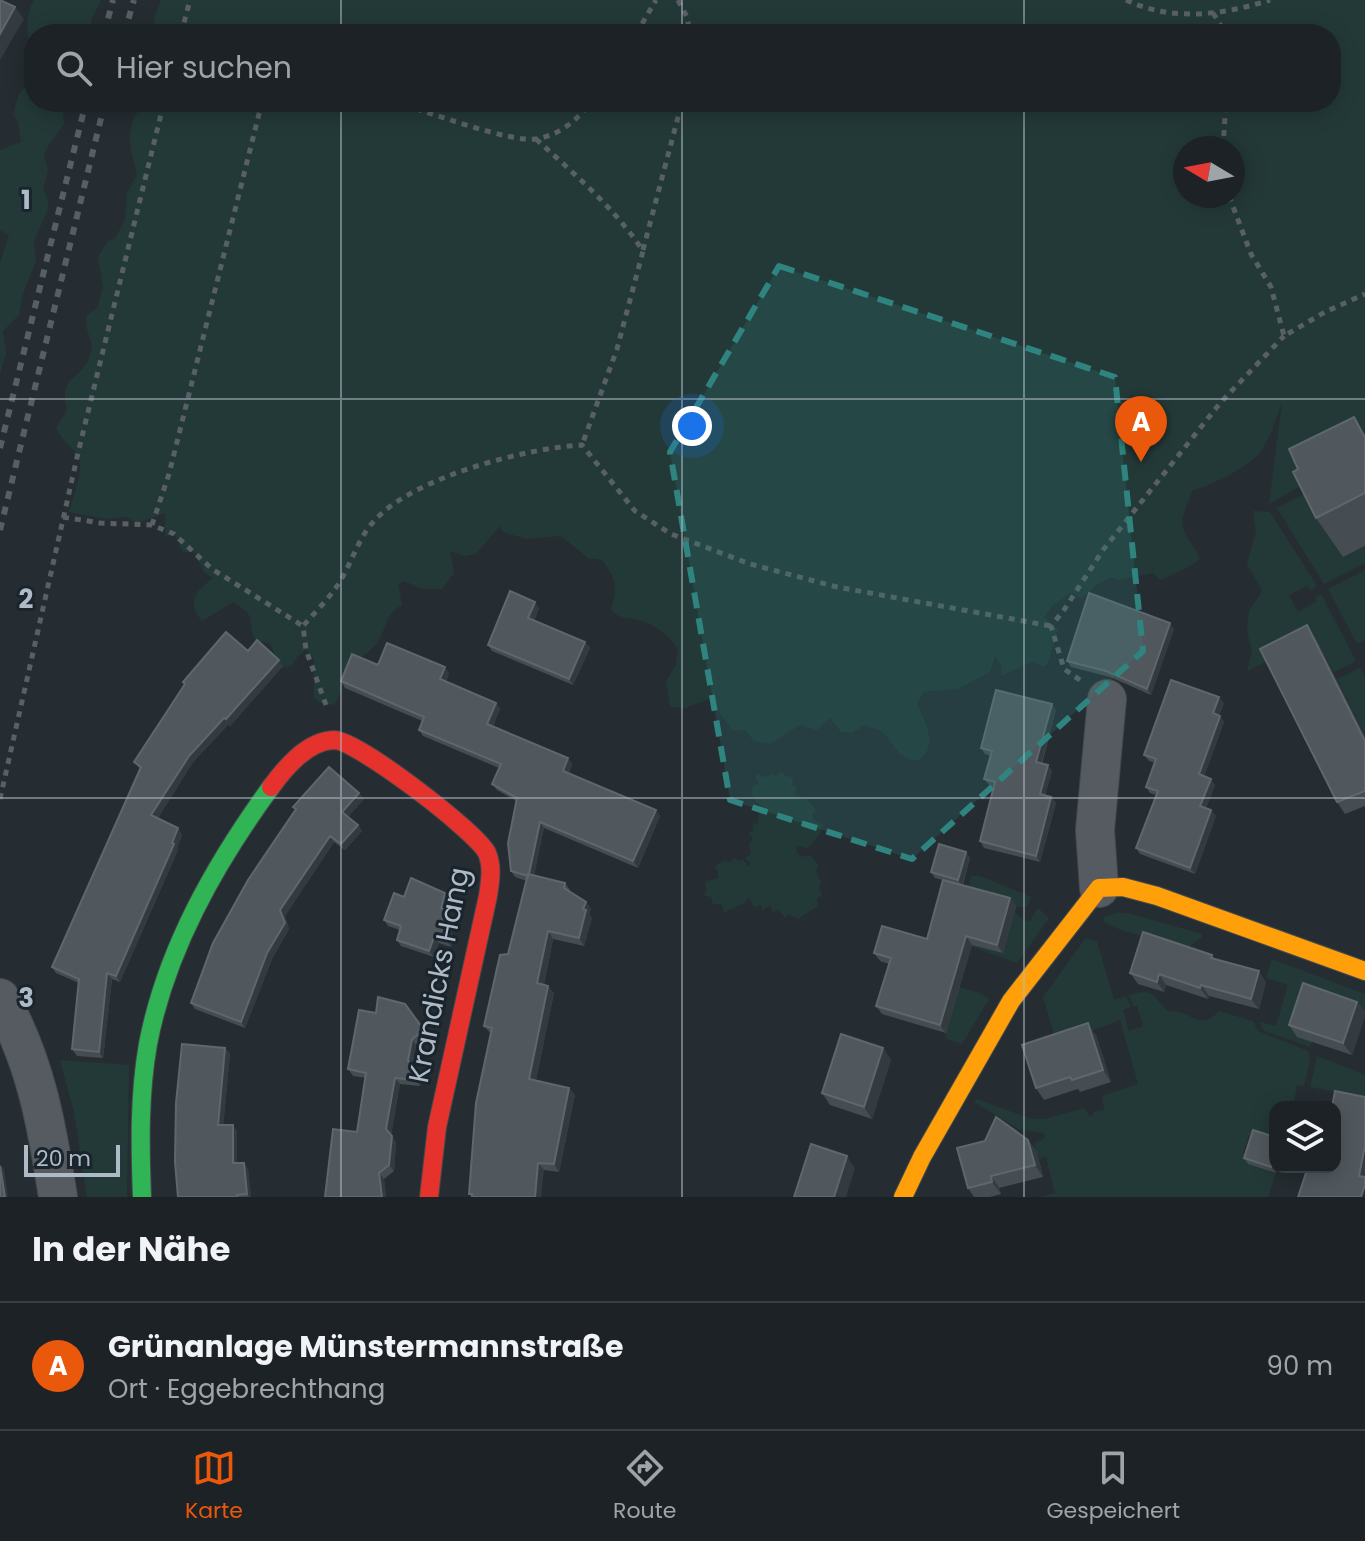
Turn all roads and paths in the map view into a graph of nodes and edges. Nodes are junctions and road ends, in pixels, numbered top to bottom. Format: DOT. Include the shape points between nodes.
graph roads {
  1 [pos="190,0"];
  2 [pos="656,0"];
  3 [pos="678,0"];
  4 [pos="1126,0"];
  5 [pos="1270,0"];
  6 [pos="1213,13"];
  7 [pos="185,24"];
  8 [pos="642,24"];
  9 [pos="688,24"];
  10 [pos="1220,24"];
  11 [pos="162,112"];
  12 [pos="260,112"];
  13 [pos="427,112"];
  14 [pos="583,112"];
  15 [pos="679,112"];
  16 [pos="1225,112"];
  17 [pos="1224,136"];
  18 [pos="536,139"];
  19 [pos="1234,208"];
  20 [pos="643,251"];
  21 [pos="1365,294"];
  22 [pos="1284,336"];
  23 [pos="582,445"];
  24 [pos="63,517"];
  25 [pos="152,525"];
  26 [pos="303,626"];
  27 [pos="1051,626"];
  28 [pos="1107,699"];
  29 [pos="340,741"];
  30 [pos="0,799"];
  31 [pos="1099,888"];
  32 [pos="1365,971"];
  33 [pos="0,998"];
  34 [pos="58,1197"];
  35 [pos="142,1197"];
  36 [pos="429,1197"];
  37 [pos="903,1197"];
  1 -- 7 [label="path"];
  2 -- 8 [label="path"];
  3 -- 9 [label="path"];
  4 -- 6 [label="path" via="1161,12"];
  5 -- 6 [label="path"];
  6 -- 10 [label="path"];
  11 -- 24 [label="path"];
  12 -- 25 [label="path"];
  13 -- 18 [label="path"];
  14 -- 18 [label="path" via="574,123"];
  15 -- 20 [label="path"];
  16 -- 17 [label="path"];
  18 -- 20 [label="path" via="604,202"];
  19 -- 22 [label="path" via="1271,287"];
  20 -- 23 [label="path" via="617,349"];
  21 -- 22 [label="path"];
  22 -- 27 [label="path" via="1221,402 1103,550"];
  23 -- 26 [label="path" via="526,453 456,474 398,502 376,518 340,581"];
  23 -- 27 [label="path" via="635,511 671,534 750,564 837,587"];
  24 -- 25 [label="path"];
  24 -- 30 [label="path"];
  25 -- 26 [label="path" via="174,534 212,569"];
  26 -- 29 [label="path" via="306,650"];
  27 -- 28 [label="path" via="1064,669"];
  28 -- 31 [label="street" via="1095,830"];
  29 -- 35 [label="street" via="315,745 278,776 190,917 148,1038 140,1098"];
  29 -- 36 [label="street, Krandicks Hang" via="437,807 474,837 490,858 488,896 437,1127"];
  31 -- 32 [label="street" via="1123,887 1157,896"];
  31 -- 37 [label="street" via="1011,1001"];
  33 -- 34 [label="street" via="47,1120"];
}
